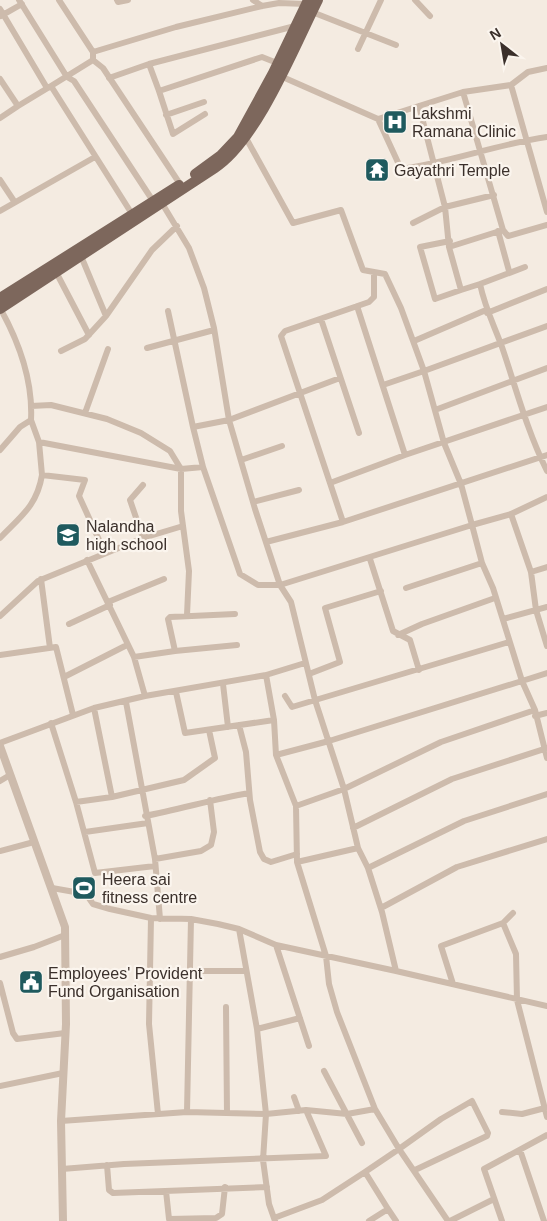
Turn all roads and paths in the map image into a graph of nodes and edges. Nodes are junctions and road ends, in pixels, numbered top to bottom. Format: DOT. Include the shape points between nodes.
graph roads {
  1 [pos="59,0"];
  2 [pos="117,0"];
  3 [pos="128,0"];
  4 [pos="253,0"];
  5 [pos="318,0"];
  6 [pos="381,0"];
  7 [pos="416,0"];
  8 [pos="21,2"];
  9 [pos="309,5"];
  10 [pos="262,6"];
  11 [pos="1,13"];
  12 [pos="430,16"];
  13 [pos="294,26"];
  14 [pos="365,32"];
  15 [pos="396,45"];
  16 [pos="358,49"];
  17 [pos="92,52"];
  18 [pos="93,60"];
  19 [pos="149,64"];
  20 [pos="547,68"];
  21 [pos="276,71"];
  22 [pos="67,76"];
  23 [pos="109,78"];
  24 [pos="0,79"];
  25 [pos="510,85"];
  26 [pos="49,87"];
  27 [pos="159,91"];
  28 [pos="464,92"];
  29 [pos="204,102"];
  30 [pos="18,106"];
  31 [pos="419,106"];
  32 [pos="205,114"];
  33 [pos="166,115"];
  34 [pos="0,118"];
  35 [pos="378,119"];
  36 [pos="547,137"];
  37 [pos="246,138"];
  38 [pos="526,140"];
  39 [pos="481,152"];
  40 [pos="95,157"];
  41 [pos="433,164"];
  42 [pos="0,180"];
  43 [pos="180,184"];
  44 [pos="494,195"];
  45 [pos="14,201"];
  46 [pos="157,202"];
  47 [pos="445,207"];
  48 [pos="0,211"];
  49 [pos="547,212"];
  50 [pos="132,214"];
  51 [pos="412,223"];
  52 [pos="547,225"];
  53 [pos="177,226"];
  54 [pos="500,230"];
  55 [pos="450,244"];
  56 [pos="81,256"];
  57 [pos="525,267"];
  58 [pos="56,272"];
  59 [pos="374,272"];
  60 [pos="509,272"];
  61 [pos="480,284"];
  62 [pos="547,289"];
  63 [pos="462,290"];
  64 [pos="0,298"];
  65 [pos="357,306"];
  66 [pos="0,308"];
  67 [pos="168,311"];
  68 [pos="486,312"];
  69 [pos="106,316"];
  70 [pos="321,319"];
  71 [pos="547,326"];
  72 [pos="214,330"];
  73 [pos="89,335"];
  74 [pos="174,340"];
  75 [pos="414,341"];
  76 [pos="500,343"];
  77 [pos="147,348"];
  78 [pos="108,349"];
  79 [pos="61,352"];
  80 [pos="547,368"];
  81 [pos="424,372"];
  82 [pos="340,378"];
  83 [pos="513,382"];
  84 [pos="383,385"];
  85 [pos="299,391"];
  86 [pos="31,406"];
  87 [pos="547,407"];
  88 [pos="435,410"];
  89 [pos="85,413"];
  90 [pos="524,416"];
  91 [pos="31,420"];
  92 [pos="229,420"];
  93 [pos="193,428"];
  94 [pos="359,433"];
  95 [pos="39,442"];
  96 [pos="444,443"];
  97 [pos="282,446"];
  98 [pos="0,450"];
  99 [pos="405,455"];
  100 [pos="544,456"];
  101 [pos="241,460"];
  102 [pos="203,467"];
  103 [pos="181,469"];
  104 [pos="547,471"];
  105 [pos="42,475"];
  106 [pos="330,483"];
  107 [pos="461,484"];
  108 [pos="143,485"];
  109 [pos="298,490"];
  110 [pos="547,497"];
  111 [pos="253,502"];
  112 [pos="511,514"];
  113 [pos="343,522"];
  114 [pos="472,525"];
  115 [pos="183,526"];
  116 [pos="0,538"];
  117 [pos="143,538"];
  118 [pos="266,542"];
  119 [pos="105,553"];
  120 [pos="370,559"];
  121 [pos="87,560"];
  122 [pos="482,563"];
  123 [pos="547,567"];
  124 [pos="530,572"];
  125 [pos="41,579"];
  126 [pos="164,579"];
  127 [pos="280,585"];
  128 [pos="406,588"];
  129 [pos="381,591"];
  130 [pos="496,598"];
  131 [pos="109,604"];
  132 [pos="547,607"];
  133 [pos="536,610"];
  134 [pos="234,614"];
  135 [pos="187,615"];
  136 [pos="0,616"];
  137 [pos="503,619"];
  138 [pos="69,624"];
  139 [pos="398,635"];
  140 [pos="510,642"];
  141 [pos="127,645"];
  142 [pos="238,645"];
  143 [pos="547,646"];
  144 [pos="50,648"];
  145 [pos="175,651"];
  146 [pos="0,654"];
  147 [pos="134,657"];
  148 [pos="305,663"];
  149 [pos="419,670"];
  150 [pos="547,673"];
  151 [pos="309,674"];
  152 [pos="63,675"];
  153 [pos="266,675"];
  154 [pos="522,681"];
  155 [pos="223,684"];
  156 [pos="176,692"];
  157 [pos="145,696"];
  158 [pos="285,696"];
  159 [pos="315,700"];
  160 [pos="126,702"];
  161 [pos="94,708"];
  162 [pos="535,713"];
  163 [pos="547,713"];
  164 [pos="73,715"];
  165 [pos="274,720"];
  166 [pos="51,722"];
  167 [pos="239,724"];
  168 [pos="228,727"];
  169 [pos="209,730"];
  170 [pos="329,741"];
  171 [pos="0,744"];
  172 [pos="546,749"];
  173 [pos="276,755"];
  174 [pos="547,758"];
  175 [pos="10,775"];
  176 [pos="0,781"];
  177 [pos="344,789"];
  178 [pos="141,791"];
  179 [pos="249,793"];
  180 [pos="547,794"];
  181 [pos="112,797"];
  182 [pos="210,800"];
  183 [pos="76,802"];
  184 [pos="296,806"];
  185 [pos="145,816"];
  186 [pos="148,823"];
  187 [pos="353,828"];
  188 [pos="85,832"];
  189 [pos="547,839"];
  190 [pos="34,842"];
  191 [pos="358,848"];
  192 [pos="0,851"];
  193 [pos="297,854"];
  194 [pos="297,862"];
  195 [pos="155,863"];
  196 [pos="368,868"];
  197 [pos="52,888"];
  198 [pos="381,908"];
  199 [pos="513,913"];
  200 [pos="151,918"];
  201 [pos="160,919"];
  202 [pos="191,919"];
  203 [pos="503,922"];
  204 [pos="239,929"];
  205 [pos="65,935"];
  206 [pos="276,945"];
  207 [pos="326,956"];
  208 [pos="0,957"];
  209 [pos="245,970"];
  210 [pos="192,971"];
  211 [pos="396,971"];
  212 [pos="0,983"];
  213 [pos="453,984"];
  214 [pos="517,1000"];
  215 [pos="547,1006"];
  216 [pos="226,1007"];
  217 [pos="300,1018"];
  218 [pos="257,1029"];
  219 [pos="65,1033"];
  220 [pos="309,1046"];
  221 [pos="324,1071"];
  222 [pos="63,1073"];
  223 [pos="0,1086"];
  224 [pos="544,1093"];
  225 [pos="294,1097"];
  226 [pos="375,1109"];
  227 [pos="302,1111"];
  228 [pos="187,1112"];
  229 [pos="502,1112"];
  230 [pos="227,1113"];
  231 [pos="158,1114"];
  232 [pos="266,1114"];
  233 [pos="347,1114"];
  234 [pos="546,1114"];
  235 [pos="61,1120"];
  236 [pos="547,1135"];
  237 [pos="362,1143"];
  238 [pos="400,1149"];
  239 [pos="520,1150"];
  240 [pos="263,1160"];
  241 [pos="107,1165"];
  242 [pos="62,1170"];
  243 [pos="415,1170"];
  244 [pos="365,1172"];
  245 [pos="225,1187"];
  246 [pos="267,1187"];
  247 [pos="166,1191"];
  248 [pos="494,1199"];
  249 [pos="388,1209"];
  250 [pos="274,1220"];
  251 [pos="63,1221"];
  252 [pos="369,1221"];
  253 [pos="396,1221"];
  254 [pos="449,1221"];
  255 [pos="502,1221"];
  256 [pos="544,1221"];
  1 -- 17 [label="street"];
  2 -- 3 [label="street"];
  4 -- 10 [label="street"];
  5 -- 9 [label="main road"];
  6 -- 14 [label="street"];
  7 -- 12 [label="street"];
  8 -- 11 [label="street"];
  8 -- 22 [label="street"];
  9 -- 10 [label="street" via="279,3"];
  9 -- 13 [label="main road"];
  9 -- 14 [label="street"];
  9 -- 21 [label="main road"];
  10 -- 17 [label="street" via="176,26"];
  11 -- 26 [label="street"];
  13 -- 19 [label="street"];
  13 -- 21 [label="main road"];
  14 -- 15 [label="street"];
  14 -- 16 [label="street"];
  17 -- 18 [label="street"];
  18 -- 22 [label="street"];
  18 -- 23 [label="street"];
  19 -- 23 [label="street"];
  19 -- 27 [label="street"];
  20 -- 25 [label="street" via="528,72"];
  21 -- 27 [label="street" via="262,58"];
  21 -- 35 [label="street"];
  21 -- 37 [label="main road"];
  21 -- 43 [label="main road" via="238,137 221,155"];
  22 -- 26 [label="street"];
  22 -- 46 [label="street" via="74,81"];
  23 -- 43 [label="street"];
  24 -- 30 [label="street"];
  25 -- 28 [label="street"];
  25 -- 38 [label="street"];
  26 -- 30 [label="street"];
  26 -- 40 [label="street"];
  27 -- 33 [label="street"];
  28 -- 31 [label="street"];
  28 -- 39 [label="street"];
  29 -- 33 [label="street"];
  30 -- 34 [label="street"];
  31 -- 35 [label="street"];
  31 -- 41 [label="street"];
  32 -- 33 [label="street" via="173,134"];
  35 -- 41 [label="street" via="401,168"];
  36 -- 38 [label="street"];
  37 -- 46 [label="main road" via="219,166"];
  37 -- 59 [label="street" via="294,222 340,210 363,270"];
  38 -- 39 [label="street"];
  38 -- 49 [label="street"];
  39 -- 41 [label="street"];
  39 -- 44 [label="street"];
  40 -- 45 [label="street"];
  40 -- 50 [label="street"];
  41 -- 47 [label="street"];
  42 -- 45 [label="street"];
  43 -- 46 [label="main road"];
  44 -- 47 [label="street"];
  44 -- 54 [label="street"];
  45 -- 48 [label="street"];
  46 -- 50 [label="main road"];
  46 -- 53 [label="street"];
  46 -- 56 [label="main road"];
  47 -- 51 [label="street"];
  47 -- 55 [label="street"];
  50 -- 64 [label="main road"];
  52 -- 54 [label="street" via="508,236"];
  53 -- 69 [label="street" via="152,250"];
  53 -- 72 [label="street" via="204,288"];
  54 -- 55 [label="street"];
  54 -- 60 [label="street"];
  55 -- 63 [label="street"];
  55 -- 63 [label="street" via="420,247 436,298"];
  56 -- 58 [label="main road"];
  56 -- 69 [label="street"];
  57 -- 60 [label="street"];
  58 -- 66 [label="main road"];
  58 -- 73 [label="street"];
  59 -- 65 [label="street" via="374,297"];
  59 -- 75 [label="street" via="385,274"];
  60 -- 61 [label="street"];
  61 -- 63 [label="street"];
  61 -- 68 [label="street"];
  62 -- 68 [label="street"];
  65 -- 70 [label="street"];
  65 -- 84 [label="street"];
  66 -- 86 [label="street" via="21,354"];
  67 -- 74 [label="street"];
  68 -- 75 [label="street"];
  68 -- 76 [label="street"];
  69 -- 73 [label="street"];
  70 -- 82 [label="street"];
  70 -- 85 [label="street" via="281,334"];
  71 -- 76 [label="street"];
  72 -- 74 [label="street"];
  72 -- 92 [label="street"];
  73 -- 79 [label="street"];
  74 -- 77 [label="street"];
  74 -- 93 [label="street"];
  75 -- 81 [label="street"];
  76 -- 81 [label="street"];
  76 -- 83 [label="street"];
  78 -- 89 [label="street"];
  80 -- 83 [label="street"];
  81 -- 84 [label="street"];
  81 -- 88 [label="street"];
  82 -- 85 [label="street"];
  82 -- 94 [label="street"];
  83 -- 88 [label="street"];
  83 -- 90 [label="street"];
  84 -- 99 [label="street"];
  85 -- 92 [label="street"];
  85 -- 106 [label="street"];
  86 -- 89 [label="street" via="51,405"];
  86 -- 91 [label="street"];
  87 -- 90 [label="street"];
  88 -- 96 [label="street"];
  89 -- 103 [label="street" via="142,433 168,449"];
  90 -- 96 [label="street"];
  90 -- 100 [label="street"];
  91 -- 95 [label="street"];
  91 -- 98 [label="street" via="20,427"];
  92 -- 93 [label="street"];
  92 -- 101 [label="street"];
  93 -- 102 [label="street"];
  95 -- 103 [label="street"];
  95 -- 105 [label="street"];
  96 -- 99 [label="street"];
  96 -- 107 [label="street"];
  97 -- 101 [label="street"];
  99 -- 106 [label="street"];
  100 -- 104 [label="street"];
  100 -- 107 [label="street"];
  101 -- 111 [label="street"];
  102 -- 103 [label="street"];
  102 -- 127 [label="street" via="240,574 258,585"];
  103 -- 115 [label="street"];
  105 -- 116 [label="street" via="40,492 34,502"];
  105 -- 119 [label="street" via="85,480 79,496"];
  106 -- 113 [label="street"];
  107 -- 113 [label="street"];
  107 -- 114 [label="street"];
  108 -- 117 [label="street" via="130,500"];
  109 -- 111 [label="street"];
  110 -- 112 [label="street"];
  111 -- 118 [label="street"];
  112 -- 114 [label="street"];
  112 -- 124 [label="street"];
  113 -- 118 [label="street"];
  114 -- 120 [label="street"];
  114 -- 122 [label="street"];
  115 -- 117 [label="street"];
  115 -- 135 [label="street" via="189,571"];
  117 -- 119 [label="street"];
  118 -- 127 [label="street"];
  119 -- 121 [label="street"];
  120 -- 127 [label="street"];
  120 -- 129 [label="street"];
  121 -- 125 [label="street"];
  121 -- 131 [label="street"];
  122 -- 128 [label="street"];
  122 -- 130 [label="street"];
  123 -- 124 [label="street"];
  124 -- 133 [label="street"];
  125 -- 136 [label="street"];
  125 -- 144 [label="street"];
  126 -- 131 [label="street"];
  127 -- 148 [label="street" via="291,602"];
  129 -- 139 [label="street" via="393,631"];
  129 -- 151 [label="street" via="325,608 340,662"];
  130 -- 137 [label="street"];
  130 -- 139 [label="street"];
  131 -- 138 [label="street"];
  131 -- 141 [label="street"];
  132 -- 133 [label="street"];
  133 -- 137 [label="street"];
  133 -- 143 [label="street"];
  134 -- 135 [label="street"];
  135 -- 145 [label="street" via="168,619"];
  137 -- 140 [label="street"];
  139 -- 149 [label="street" via="411,643"];
  140 -- 149 [label="street"];
  140 -- 154 [label="street"];
  141 -- 147 [label="street"];
  141 -- 152 [label="street"];
  142 -- 145 [label="street"];
  144 -- 146 [label="street"];
  144 -- 152 [label="street" via="56,648"];
  145 -- 147 [label="street"];
  147 -- 157 [label="street"];
  148 -- 151 [label="street"];
  148 -- 153 [label="street"];
  149 -- 159 [label="street"];
  150 -- 154 [label="street"];
  151 -- 159 [label="street"];
  152 -- 164 [label="street"];
  153 -- 155 [label="street"];
  153 -- 165 [label="street"];
  154 -- 162 [label="street"];
  154 -- 170 [label="street"];
  155 -- 156 [label="street"];
  155 -- 168 [label="street"];
  156 -- 157 [label="street"];
  156 -- 169 [label="street" via="185,733"];
  157 -- 160 [label="street"];
  158 -- 159 [label="street" via="292,707"];
  159 -- 170 [label="street"];
  160 -- 161 [label="street"];
  160 -- 178 [label="street"];
  161 -- 164 [label="street"];
  161 -- 181 [label="street"];
  162 -- 163 [label="street"];
  162 -- 172 [label="street"];
  162 -- 177 [label="street" via="441,742"];
  164 -- 166 [label="street"];
  165 -- 167 [label="street"];
  165 -- 173 [label="street"];
  166 -- 171 [label="street"];
  166 -- 183 [label="street"];
  167 -- 168 [label="street"];
  167 -- 179 [label="street" via="246,752"];
  168 -- 169 [label="street"];
  169 -- 178 [label="street" via="214,759 184,780"];
  170 -- 173 [label="street"];
  170 -- 177 [label="street"];
  171 -- 175 [label="street"];
  172 -- 174 [label="street"];
  172 -- 187 [label="street" via="452,778"];
  173 -- 184 [label="street"];
  175 -- 176 [label="street"];
  175 -- 190 [label="street"];
  177 -- 184 [label="street"];
  177 -- 187 [label="street"];
  178 -- 181 [label="street"];
  178 -- 185 [label="street"];
  179 -- 182 [label="street"];
  179 -- 193 [label="street" via="264,859 271,862"];
  180 -- 196 [label="street" via="464,821"];
  181 -- 183 [label="street"];
  182 -- 185 [label="street" via="188,808"];
  182 -- 195 [label="street" via="214,832 211,845"];
  183 -- 188 [label="street"];
  184 -- 193 [label="street"];
  185 -- 186 [label="street"];
  186 -- 188 [label="street"];
  186 -- 195 [label="street"];
  187 -- 191 [label="street"];
  188 -- 195 [label="street" via="95,873"];
  189 -- 198 [label="street" via="457,868"];
  190 -- 192 [label="street"];
  190 -- 197 [label="street"];
  191 -- 194 [label="street"];
  191 -- 196 [label="street"];
  193 -- 194 [label="street"];
  194 -- 207 [label="street"];
  195 -- 201 [label="street"];
  196 -- 198 [label="street"];
  197 -- 200 [label="street" via="86,894 93,904"];
  197 -- 205 [label="street"];
  198 -- 211 [label="street"];
  199 -- 203 [label="street"];
  200 -- 201 [label="street"];
  200 -- 231 [label="street" via="149,1024"];
  201 -- 202 [label="street"];
  202 -- 204 [label="street"];
  202 -- 210 [label="street"];
  203 -- 213 [label="street" via="441,946"];
  203 -- 214 [label="street" via="516,954"];
  204 -- 206 [label="street"];
  204 -- 209 [label="street"];
  205 -- 208 [label="street"];
  205 -- 219 [label="street"];
  206 -- 207 [label="street"];
  206 -- 217 [label="street"];
  207 -- 211 [label="street"];
  207 -- 226 [label="street" via="337,1012"];
  209 -- 210 [label="street"];
  209 -- 218 [label="street"];
  210 -- 228 [label="street"];
  211 -- 213 [label="street"];
  212 -- 219 [label="street" via="12,1033 17,1039"];
  213 -- 214 [label="street"];
  214 -- 215 [label="street"];
  214 -- 224 [label="street"];
  216 -- 230 [label="street"];
  217 -- 218 [label="street"];
  217 -- 220 [label="street"];
  218 -- 232 [label="street"];
  219 -- 222 [label="street"];
  221 -- 233 [label="street"];
  222 -- 223 [label="street"];
  222 -- 235 [label="street"];
  224 -- 234 [label="street"];
  225 -- 227 [label="street"];
  226 -- 233 [label="street"];
  226 -- 238 [label="street"];
  227 -- 232 [label="street"];
  227 -- 233 [label="street"];
  227 -- 240 [label="street" via="326,1156"];
  228 -- 230 [label="street"];
  228 -- 231 [label="street"];
  229 -- 234 [label="street"];
  230 -- 232 [label="street"];
  231 -- 235 [label="street"];
  232 -- 240 [label="street"];
  233 -- 237 [label="street"];
  235 -- 242 [label="street"];
  236 -- 239 [label="street"];
  238 -- 243 [label="street"];
  238 -- 243 [label="street" via="441,1119 474,1102 488,1135"];
  238 -- 244 [label="street"];
  239 -- 248 [label="street" via="484,1169"];
  239 -- 256 [label="street"];
  240 -- 241 [label="street"];
  240 -- 246 [label="street"];
  241 -- 242 [label="street"];
  241 -- 247 [label="street" via="110,1192"];
  242 -- 251 [label="street"];
  243 -- 254 [label="street"];
  244 -- 249 [label="street"];
  244 -- 250 [label="street" via="322,1200"];
  245 -- 246 [label="street"];
  245 -- 247 [label="street"];
  245 -- 247 [label="street" via="222,1214 216,1218 169,1219"];
  246 -- 250 [label="street"];
  248 -- 254 [label="street"];
  248 -- 255 [label="street"];
  249 -- 252 [label="street"];
  249 -- 253 [label="street"];
}
